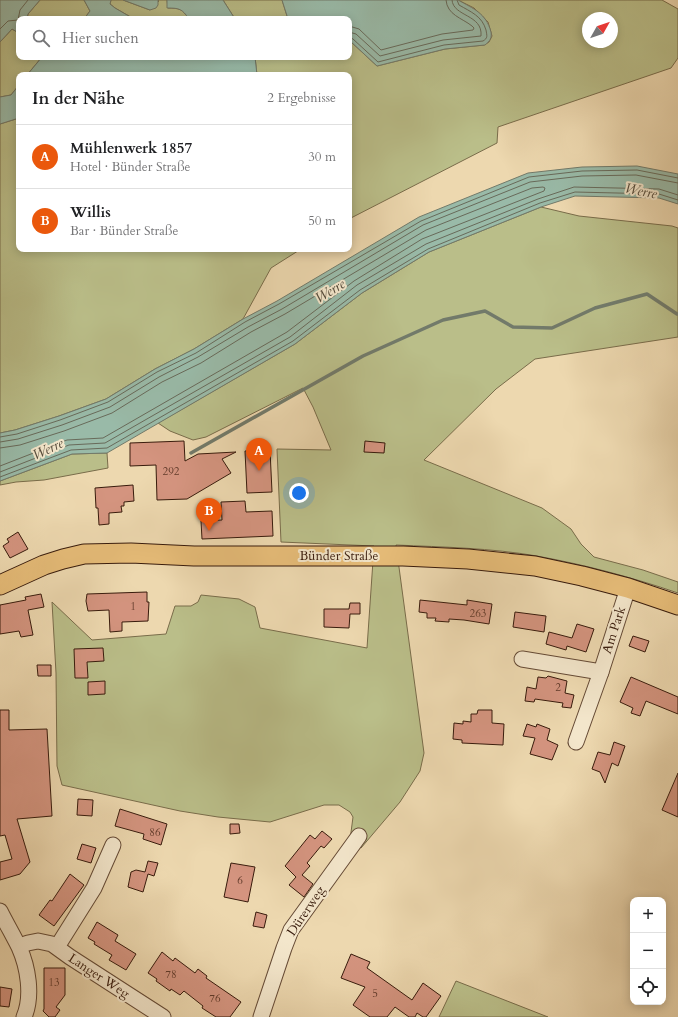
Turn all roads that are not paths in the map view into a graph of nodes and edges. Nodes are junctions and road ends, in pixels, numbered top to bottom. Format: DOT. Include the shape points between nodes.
graph roads {
  1 [pos="0,585"];
  2 [pos="628,588"];
  3 [pos="678,605"];
  4 [pos="522,659"];
  5 [pos="601,672"];
  6 [pos="576,742"];
  7 [pos="359,836"];
  8 [pos="114,845"];
  9 [pos="0,911"];
  10 [pos="18,946"];
  11 [pos="57,947"];
  12 [pos="24,1017"];
  13 [pos="163,1017"];
  14 [pos="261,1017"];
  1 -- 2 [label="main road, Bünder Straße" via="63,559 84,554 131,552 170,556 403,556 468,559 535,566"];
  2 -- 3 [label="main road, Bünder Straße"];
  2 -- 5 [label="street, Am Park"];
  4 -- 5 [label="street, Am Park"];
  5 -- 6 [label="street, Am Park"];
  7 -- 14 [label="street, Dürerweg" via="292,930"];
  8 -- 11 [label="street, Langer Weg" via="94,888"];
  9 -- 10 [label="street"];
  10 -- 11 [label="street, Langer Weg" via="38,941"];
  10 -- 12 [label="street" via="28,984"];
  11 -- 13 [label="street, Langer Weg" via="70,958"];
}
